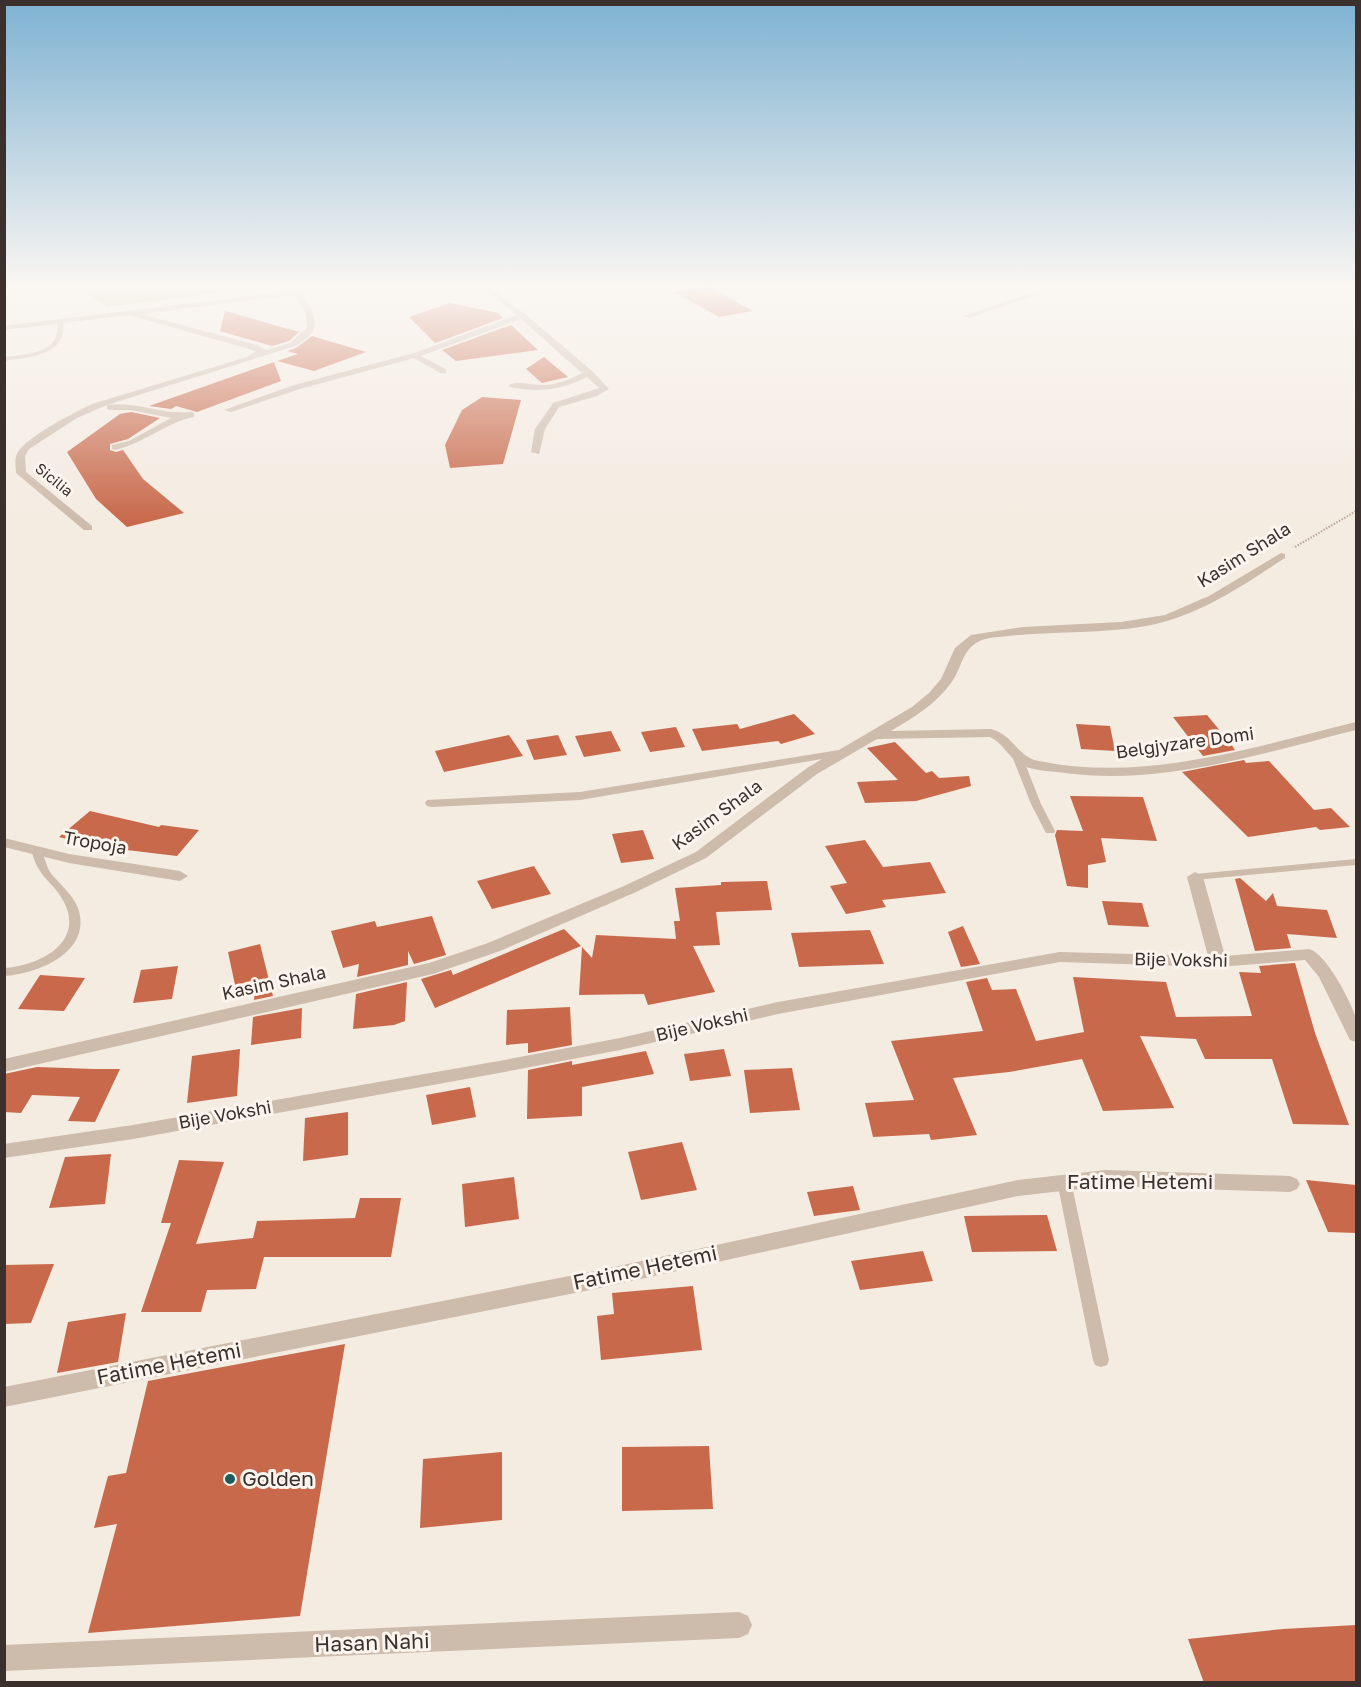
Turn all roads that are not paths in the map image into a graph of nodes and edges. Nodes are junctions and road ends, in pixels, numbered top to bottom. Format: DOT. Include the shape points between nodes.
graph roads {
  1 [pos="237,364"];
  2 [pos="384,364"];
  3 [pos="429,364"];
  4 [pos="578,364"];
  5 [pos="443,370"];
  6 [pos="589,373"];
  7 [pos="513,385"];
  8 [pos="228,410"];
  9 [pos="83,411"];
  10 [pos="191,415"];
  11 [pos="180,417"];
  12 [pos="115,447"];
  13 [pos="536,452"];
  14 [pos="88,528"];
  15 [pos="1281,556"];
  16 [pos="1356,726"];
  17 [pos="877,735"];
  18 [pos="841,753"];
  19 [pos="1017,756"];
  20 [pos="432,803"];
  21 [pos="1050,831"];
  22 [pos="4,842"];
  23 [pos="37,852"];
  24 [pos="1356,862"];
  25 [pos="180,876"];
  26 [pos="1195,878"];
  27 [pos="1218,962"];
  28 [pos="4,972"];
  29 [pos="1356,1036"];
  30 [pos="4,1066"];
  31 [pos="4,1150"];
  32 [pos="1064,1181"];
  33 [pos="1290,1184"];
  34 [pos="1101,1360"];
  35 [pos="4,1397"];
  36 [pos="740,1625"];
  37 [pos="4,1658"];
  1 -- 9 [label="street, Sicilia"];
  2 -- 8 [label="street"];
  3 -- 5 [label="street"];
  4 -- 6 [label="street"];
  6 -- 7 [label="street" via="559,386 533,389"];
  6 -- 13 [label="street" via="605,389 556,405 540,429"];
  9 -- 11 [label="street" via="123,406"];
  9 -- 14 [label="street, Sicilia" via="26,447 20,456 21,473"];
  10 -- 11 [label="street"];
  11 -- 12 [label="street" via="132,443"];
  15 -- 17 [label="street, Kasim Shala" via="1222,595 1168,618 975,638 959,651 947,680 934,696"];
  16 -- 19 [label="street, Belgjyzare Domi" via="1268,750 1125,770 1058,769"];
  17 -- 18 [label="street, Kasim Shala"];
  17 -- 19 [label="street, Belgjyzare Domi" via="991,733 1002,737"];
  18 -- 20 [label="street" via="580,796"];
  18 -- 30 [label="street, Kasim Shala" via="692,860 495,947 402,976"];
  19 -- 21 [label="lane, Belgjyzare Domi"];
  22 -- 23 [label="street, Tropoja"];
  23 -- 25 [label="street, Tropoja"];
  23 -- 28 [label="lane" via="41,868 68,896 75,910 75,928 68,945 55,957"];
  24 -- 26 [label="lane"];
  26 -- 27 [label="street"];
  27 -- 29 [label="street, Bije Vokshi" via="1309,954 1326,975"];
  27 -- 31 [label="street, Bije Vokshi" via="1060,957 778,1008 500,1067 133,1132"];
  32 -- 33 [label="street, Fatime Hetemi" via="1146,1177"];
  32 -- 34 [label="lane"];
  32 -- 35 [label="street, Fatime Hetemi" via="595,1280"];
  36 -- 37 [label="street, Hasan Nahi"];
}
